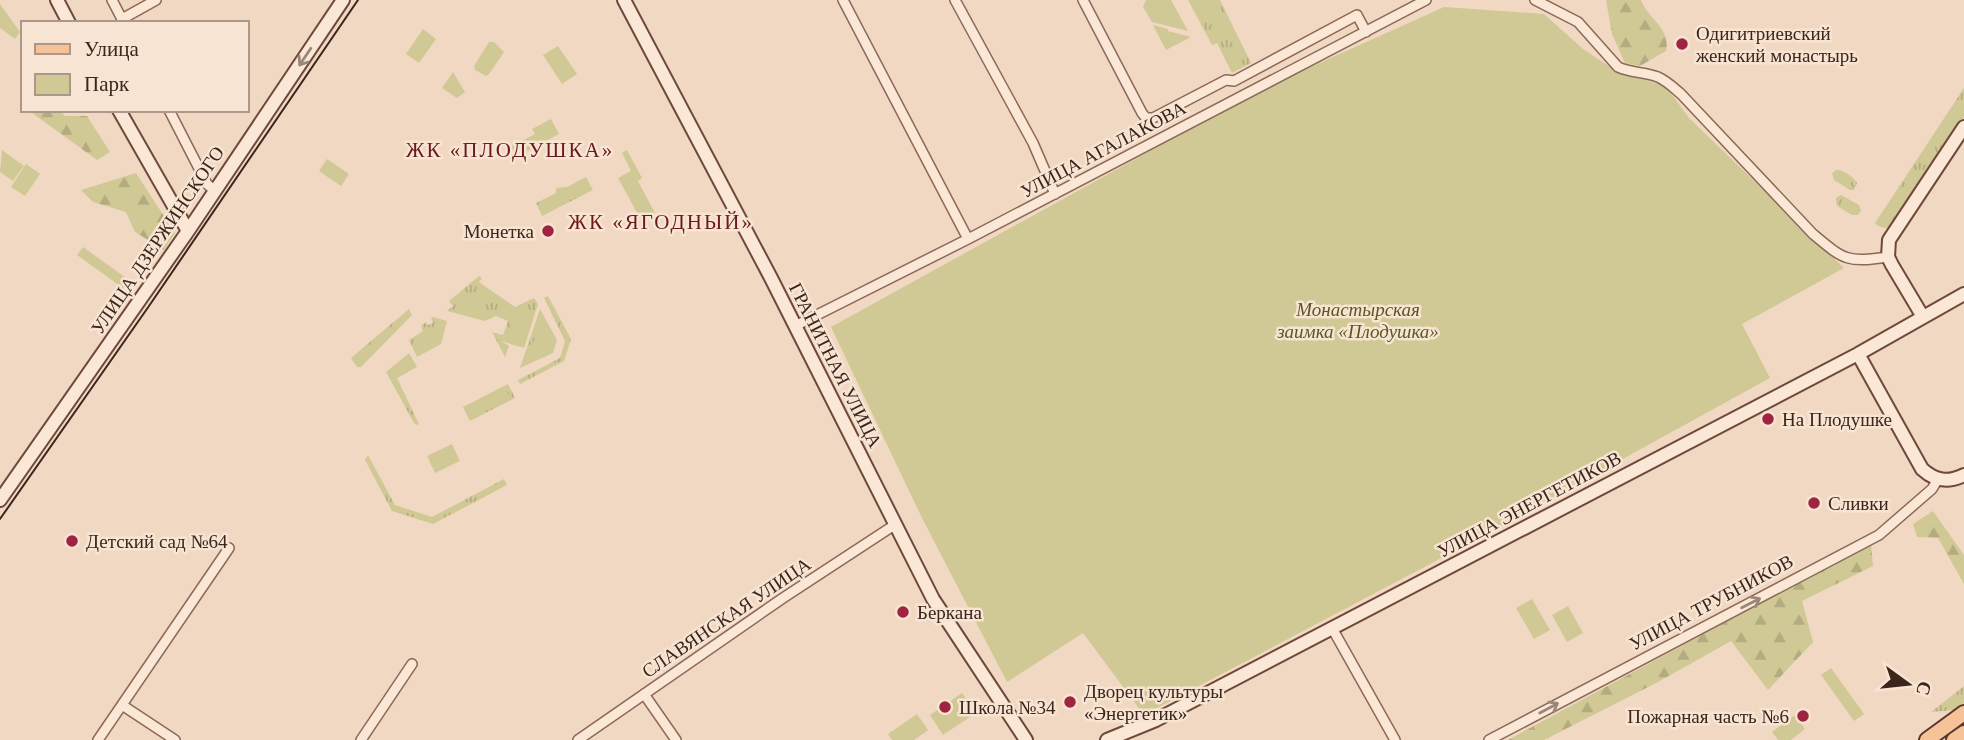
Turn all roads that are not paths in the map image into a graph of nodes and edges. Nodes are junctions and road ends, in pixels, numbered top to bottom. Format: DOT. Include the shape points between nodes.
graph roads {
  1 [pos="57,0"];
  2 [pos="112,0"];
  3 [pos="156,0"];
  4 [pos="343,0"];
  5 [pos="624,0"];
  6 [pos="843,0"];
  7 [pos="955,0"];
  8 [pos="1083,0"];
  9 [pos="1426,0"];
  10 [pos="1535,0"];
  11 [pos="68,21"];
  12 [pos="123,21"];
  13 [pos="1366,32"];
  14 [pos="120,112"];
  15 [pos="170,112"];
  16 [pos="1964,127"];
  17 [pos="215,191"];
  18 [pos="1055,194"];
  19 [pos="188,230"];
  20 [pos="968,239"];
  21 [pos="1888,257"];
  22 [pos="1964,294"];
  23 [pos="1923,317"];
  24 [pos="795,326"];
  25 [pos="1858,354"];
  26 [pos="1964,475"];
  27 [pos="1938,479"];
  28 [pos="0,500"];
  29 [pos="896,524"];
  30 [pos="229,548"];
  31 [pos="1332,628"];
  32 [pos="412,664"];
  33 [pos="644,694"];
  34 [pos="122,705"];
  35 [pos="1964,713"];
  36 [pos="1964,733"];
  37 [pos="98,740"];
  38 [pos="174,740"];
  39 [pos="361,740"];
  40 [pos="578,740"];
  41 [pos="676,740"];
  42 [pos="1026,740"];
  43 [pos="1107,740"];
  44 [pos="1395,740"];
  45 [pos="1489,740"];
  46 [pos="1927,740"];
  47 [pos="1954,740"];
  1 -- 11 [label="street"];
  2 -- 12 [label="street"];
  3 -- 12 [label="street"];
  4 -- 17 [label="street, УЛИЦА ДЗЕРЖИНСКОГО, one-way"];
  5 -- 24 [label="street, ГРАНИТНАЯ УЛИЦА"];
  6 -- 20 [label="street"];
  7 -- 18 [label="street" via="1033,142"];
  8 -- 13 [label="street" via="1146,118 1226,80 1234,81 1357,15"];
  9 -- 13 [label="street, УЛИЦА АГАЛАКОВА"];
  10 -- 21 [label="street" via="1578,22 1618,67 1667,82 1833,251 1851,260"];
  13 -- 18 [label="street, УЛИЦА АГАЛАКОВА"];
  14 -- 19 [label="street"];
  15 -- 17 [label="street"];
  16 -- 21 [label="street" via="1894,231"];
  17 -- 19 [label="street, УЛИЦА ДЗЕРЖИНСКОГО"];
  18 -- 20 [label="street, УЛИЦА АГАЛАКОВА"];
  19 -- 28 [label="street, УЛИЦА ДЗЕРЖИНСКОГО"];
  20 -- 24 [label="street, УЛИЦА АГАЛАКОВА"];
  21 -- 23 [label="street"];
  22 -- 23 [label="street, УЛИЦА ЭНЕРГЕТИКОВ"];
  23 -- 25 [label="street, УЛИЦА ЭНЕРГЕТИКОВ"];
  24 -- 29 [label="street, ГРАНИТНАЯ УЛИЦА"];
  25 -- 27 [label="street" via="1920,466"];
  25 -- 31 [label="street, УЛИЦА ЭНЕРГЕТИКОВ"];
  26 -- 27 [label="street"];
  45 -- 27 [label="street, УЛИЦА ТРУБНИКОВ, one-way" via="1879,535"];
  29 -- 33 [label="street, СЛАВЯНСКАЯ УЛИЦА"];
  29 -- 42 [label="street, ГРАНИТНАЯ УЛИЦА" via="933,598"];
  30 -- 34 [label="street"];
  31 -- 43 [label="street, УЛИЦА ЭНЕРГЕТИКОВ" via="1156,720"];
  31 -- 44 [label="street"];
  32 -- 39 [label="street"];
  33 -- 40 [label="street, СЛАВЯНСКАЯ УЛИЦА"];
  33 -- 41 [label="street"];
  34 -- 37 [label="street"];
  34 -- 38 [label="street"];
  35 -- 46 [label="main road"];
  36 -- 47 [label="main road"];
}
